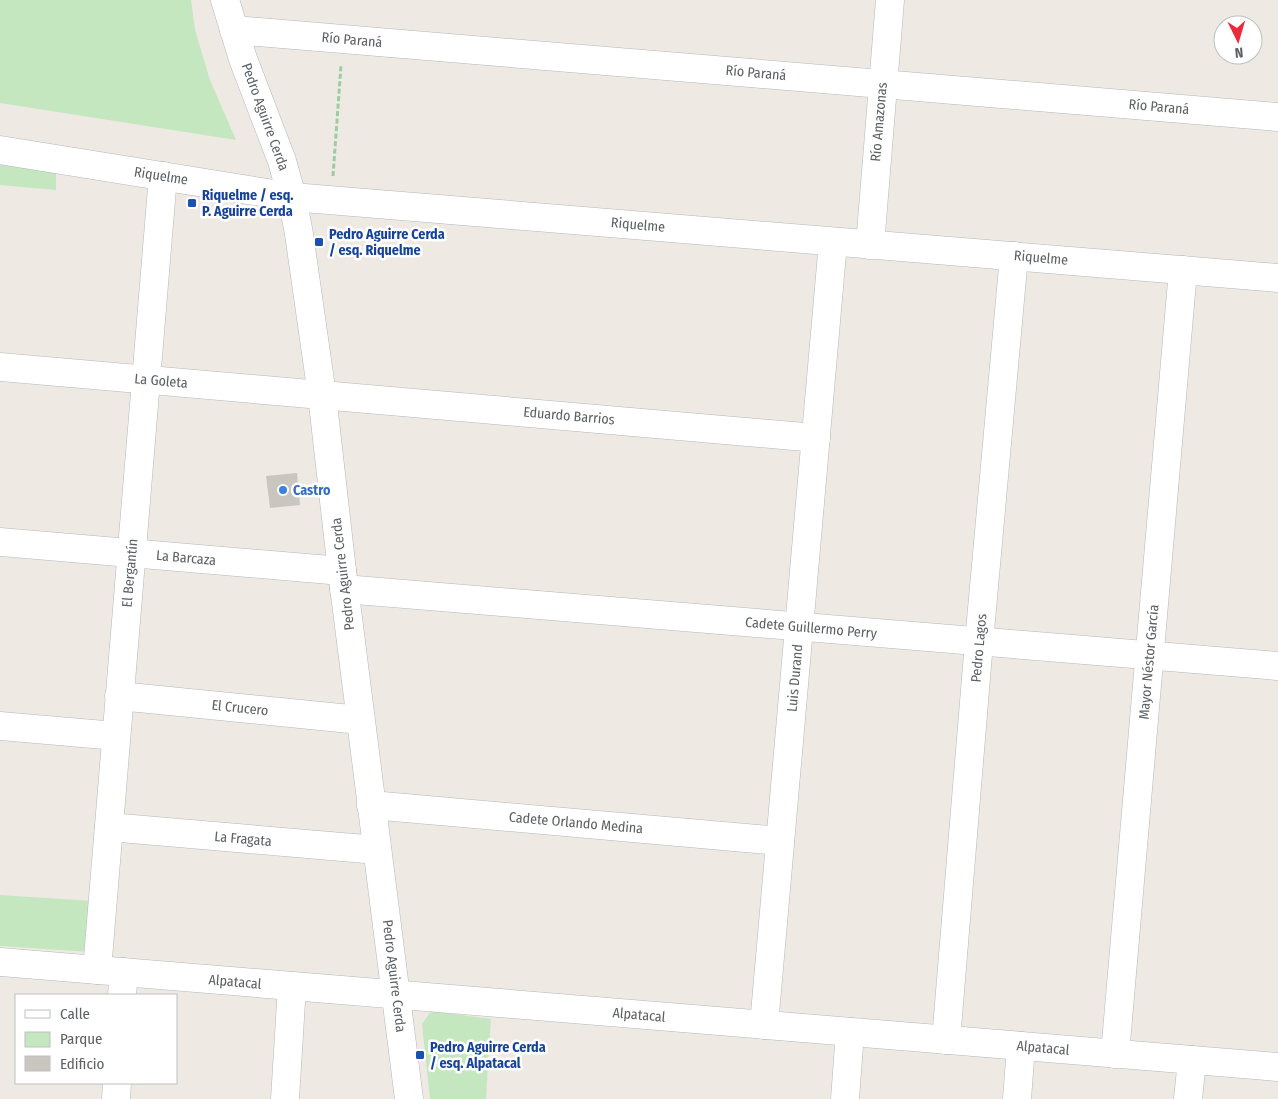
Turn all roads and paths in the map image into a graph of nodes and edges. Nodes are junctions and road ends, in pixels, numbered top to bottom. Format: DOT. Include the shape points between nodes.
graph roads {
  1 [pos="225,0"];
  2 [pos="890,0"];
  3 [pos="234,30"];
  4 [pos="883,84"];
  5 [pos="1278,117"];
  6 [pos="0,150"];
  7 [pos="163,176"];
  8 [pos="292,197"];
  9 [pos="833,242"];
  10 [pos="870,245"];
  11 [pos="1014,256"];
  12 [pos="1183,270"];
  13 [pos="1278,278"];
  14 [pos="0,367"];
  15 [pos="146,380"];
  16 [pos="322,395"];
  17 [pos="816,438"];
  18 [pos="0,542"];
  19 [pos="131,553"];
  20 [pos="343,580"];
  21 [pos="799,627"];
  22 [pos="979,642"];
  23 [pos="1150,656"];
  24 [pos="1278,666"];
  25 [pos="119,696"];
  26 [pos="360,720"];
  27 [pos="0,726"];
  28 [pos="116,736"];
  29 [pos="371,805"];
  30 [pos="108,828"];
  31 [pos="780,841"];
  32 [pos="378,850"];
  33 [pos="0,962"];
  34 [pos="97,970"];
  35 [pos="123,984"];
  36 [pos="292,986"];
  37 [pos="396,995"];
  38 [pos="764,1025"];
  39 [pos="850,1032"];
  40 [pos="946,1040"];
  41 [pos="1021,1046"];
  42 [pos="1115,1054"];
  43 [pos="1192,1060"];
  44 [pos="1278,1067"];
  45 [pos="117,1084"];
  46 [pos="116,1099"];
  47 [pos="285,1099"];
  48 [pos="409,1099"];
  49 [pos="845,1099"];
  50 [pos="1017,1099"];
  51 [pos="1188,1099"];
  1 -- 3 [label="street, Pedro Aguirre Cerda"];
  2 -- 4 [label="street, Río Amazonas"];
  3 -- 4 [label="street, Río Paraná"];
  3 -- 8 [label="street, Pedro Aguirre Cerda"];
  4 -- 5 [label="street, Río Paraná"];
  4 -- 10 [label="street, Río Amazonas"];
  6 -- 7 [label="street, Riquelme"];
  7 -- 8 [label="street, Riquelme"];
  7 -- 15 [label="street, El Bergantín"];
  8 -- 9 [label="street, Riquelme"];
  8 -- 16 [label="street, Pedro Aguirre Cerda"];
  9 -- 10 [label="street, Riquelme"];
  9 -- 17 [label="street, Luis Durand"];
  10 -- 11 [label="street, Riquelme"];
  11 -- 12 [label="street, Riquelme"];
  11 -- 22 [label="street, Pedro Lagos"];
  12 -- 13 [label="street, Riquelme"];
  12 -- 23 [label="street, Mayor Néstor García"];
  14 -- 15 [label="street, La Goleta"];
  15 -- 16 [label="street, La Goleta"];
  15 -- 19 [label="street, El Bergantín"];
  16 -- 17 [label="street, Eduardo Barrios"];
  16 -- 20 [label="street, Pedro Aguirre Cerda"];
  17 -- 21 [label="street, Luis Durand"];
  18 -- 19 [label="street, La Barcaza"];
  19 -- 20 [label="street, La Barcaza"];
  19 -- 25 [label="street, El Bergantín"];
  20 -- 21 [label="street, Cadete Guillermo Perry"];
  20 -- 26 [label="street, Pedro Aguirre Cerda"];
  21 -- 22 [label="street, Cadete Guillermo Perry"];
  21 -- 31 [label="street, Luis Durand"];
  22 -- 23 [label="street, Cadete Guillermo Perry"];
  22 -- 40 [label="street, Pedro Lagos"];
  23 -- 24 [label="street, Cadete Guillermo Perry"];
  23 -- 42 [label="street, Mayor Néstor García"];
  25 -- 26 [label="street, El Crucero"];
  25 -- 28 [label="street, El Bergantín"];
  26 -- 29 [label="street, Pedro Aguirre Cerda"];
  27 -- 28 [label="street"];
  28 -- 30 [label="street, El Bergantín"];
  29 -- 31 [label="street, Cadete Orlando Medina"];
  29 -- 32 [label="street, Pedro Aguirre Cerda"];
  30 -- 32 [label="street, La Fragata"];
  30 -- 34 [label="street, El Bergantín"];
  31 -- 38 [label="street, Luis Durand"];
  32 -- 37 [label="street, Pedro Aguirre Cerda"];
  33 -- 34 [label="street, Alpatacal"];
  34 -- 35 [label="street, Alpatacal"];
  35 -- 36 [label="street, Alpatacal"];
  36 -- 37 [label="street, Alpatacal"];
  36 -- 47 [label="street"];
  37 -- 38 [label="street, Alpatacal"];
  37 -- 48 [label="street, Pedro Aguirre Cerda"];
  38 -- 39 [label="street, Alpatacal"];
  39 -- 40 [label="street, Alpatacal"];
  39 -- 49 [label="street"];
  40 -- 41 [label="street, Alpatacal"];
  41 -- 42 [label="street, Alpatacal"];
  41 -- 50 [label="street"];
  42 -- 43 [label="street, Alpatacal"];
  43 -- 44 [label="street, Alpatacal"];
  43 -- 51 [label="street"];
  45 -- 46 [label="street"];
}
